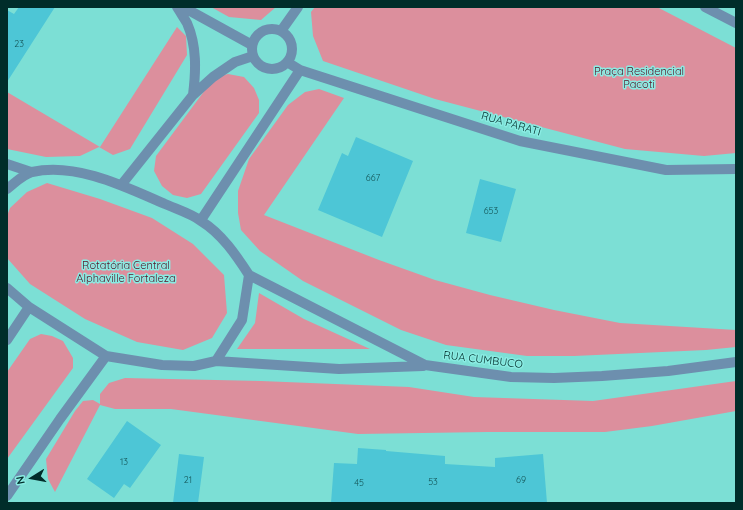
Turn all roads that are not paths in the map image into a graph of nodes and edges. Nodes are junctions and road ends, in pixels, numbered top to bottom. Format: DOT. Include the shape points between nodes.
graph roads {
  1 [pos="177,7"];
  2 [pos="183,7"];
  3 [pos="298,7"];
  4 [pos="705,7"];
  5 [pos="736,23"];
  6 [pos="281,31"];
  7 [pos="252,51"];
  8 [pos="288,62"];
  9 [pos="300,70"];
  10 [pos="193,95"];
  11 [pos="7,164"];
  12 [pos="736,169"];
  13 [pos="32,172"];
  14 [pos="122,184"];
  15 [pos="7,189"];
  16 [pos="201,220"];
  17 [pos="249,275"];
  18 [pos="7,288"];
  19 [pos="29,307"];
  20 [pos="7,340"];
  21 [pos="106,356"];
  22 [pos="216,361"];
  23 [pos="736,362"];
  24 [pos="425,366"];
  25 [pos="7,496"];
  1 -- 10 [label="street" via="187,23 193,42 196,75"];
  2 -- 7 [label="street"];
  3 -- 6 [label="street"];
  4 -- 5 [label="street"];
  6 -- 7 [label="street" via="269,29 258,34"];
  6 -- 8 [label="street" via="288,36 292,44"];
  7 -- 8 [label="street" via="259,64 269,69 279,68"];
  7 -- 10 [label="street" via="213,77"];
  8 -- 9 [label="street, RUA PARATI"];
  9 -- 12 [label="street, RUA PARATI" via="520,141 666,170"];
  9 -- 16 [label="street"];
  10 -- 14 [label="street"];
  11 -- 13 [label="street"];
  13 -- 14 [label="street" via="73,170"];
  13 -- 15 [label="street" via="22,176"];
  14 -- 16 [label="street"];
  16 -- 17 [label="street" via="218,234"];
  17 -- 22 [label="street" via="242,320"];
  17 -- 24 [label="street, RUA CUMBUCO"];
  18 -- 19 [label="street"];
  19 -- 20 [label="street"];
  19 -- 21 [label="street"];
  21 -- 22 [label="street" via="162,365 194,366"];
  21 -- 25 [label="street"];
  22 -- 24 [label="street" via="339,369"];
  23 -- 24 [label="street, RUA CUMBUCO" via="661,371 554,378 511,377"];
}
